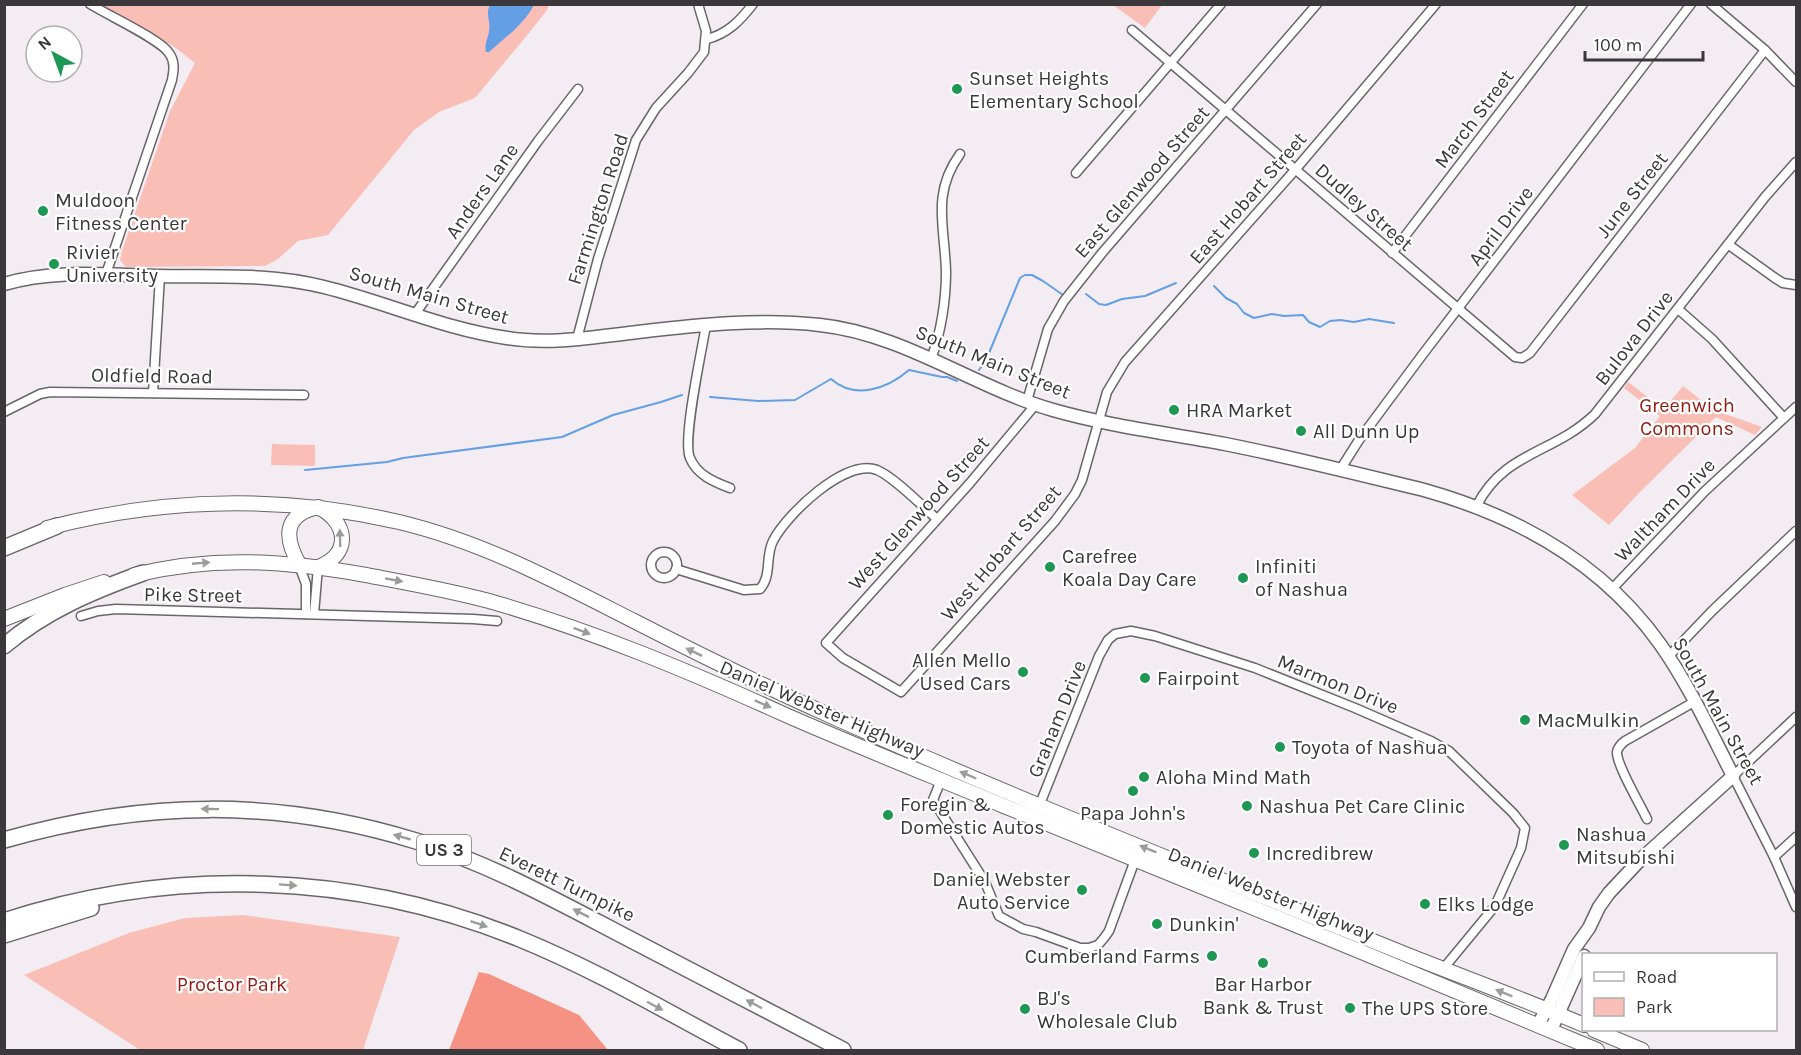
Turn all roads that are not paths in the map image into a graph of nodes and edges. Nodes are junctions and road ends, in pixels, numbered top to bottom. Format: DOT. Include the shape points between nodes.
graph roads {
  1 [pos="90,4"];
  2 [pos="698,4"];
  3 [pos="753,4"];
  4 [pos="1221,4"];
  5 [pos="1317,4"];
  6 [pos="1436,4"];
  7 [pos="1583,4"];
  8 [pos="1691,4"];
  9 [pos="1711,4"];
  10 [pos="1132,30"];
  11 [pos="707,39"];
  12 [pos="1765,50"];
  13 [pos="1171,63"];
  14 [pos="1797,81"];
  15 [pos="578,89"];
  16 [pos="1226,111"];
  17 [pos="960,154"];
  18 [pos="1797,162"];
  19 [pos="1295,170"];
  20 [pos="1076,173"];
  21 [pos="1729,245"];
  22 [pos="1392,253"];
  23 [pos="106,274"];
  24 [pos="160,276"];
  25 [pos="4,284"];
  26 [pos="1797,285"];
  27 [pos="1678,309"];
  28 [pos="1458,310"];
  29 [pos="416,314"];
  30 [pos="706,325"];
  31 [pos="577,339"];
  32 [pos="1522,358"];
  33 [pos="931,359"];
  34 [pos="153,393"];
  35 [pos="304,395"];
  36 [pos="1031,403"];
  37 [pos="1797,407"];
  38 [pos="4,412"];
  39 [pos="1784,418"];
  40 [pos="1099,421"];
  41 [pos="1340,470"];
  42 [pos="730,488"];
  43 [pos="318,507"];
  44 [pos="1476,507"];
  45 [pos="937,519"];
  46 [pos="57,526"];
  47 [pos="1797,531"];
  48 [pos="4,540"];
  49 [pos="4,548"];
  50 [pos="299,564"];
  51 [pos="318,567"];
  52 [pos="676,569"];
  53 [pos="143,573"];
  54 [pos="1612,589"];
  55 [pos="310,614"];
  56 [pos="81,616"];
  57 [pos="4,619"];
  58 [pos="497,621"];
  59 [pos="1115,634"];
  60 [pos="826,643"];
  61 [pos="4,646"];
  62 [pos="1668,657"];
  63 [pos="1694,702"];
  64 [pos="1797,717"];
  65 [pos="1733,776"];
  66 [pos="941,780"];
  67 [pos="1037,812"];
  68 [pos="1647,819"];
  69 [pos="1797,837"];
  70 [pos="5,840"];
  71 [pos="1774,857"];
  72 [pos="1135,861"];
  73 [pos="230,884"];
  74 [pos="1797,907"];
  75 [pos="4,921"];
  76 [pos="1589,928"];
  77 [pos="4,935"];
  78 [pos="1584,953"];
  79 [pos="1582,959"];
  80 [pos="1443,969"];
  81 [pos="1552,1012"];
  82 [pos="778,1016"];
  83 [pos="1582,1024"];
  84 [pos="1544,1028"];
  85 [pos="1599,1031"];
  86 [pos="739,1050"];
  87 [pos="843,1050"];
  88 [pos="852,1050"];
  89 [pos="1597,1050"];
  90 [pos="1642,1050"];
  1 -- 23 [label="street" via="158,43 173,60 172,80"];
  2 -- 11 [label="street"];
  3 -- 11 [label="street" via="732,27"];
  4 -- 13 [label="street"];
  5 -- 16 [label="street, East Glenwood Street"];
  6 -- 19 [label="street, East Hobart Street"];
  7 -- 22 [label="street, March Street"];
  8 -- 28 [label="street, April Drive"];
  9 -- 12 [label="street"];
  10 -- 13 [label="street, Dudley Street"];
  11 -- 31 [label="street, Farmington Road" via="700,58 656,108 636,140"];
  12 -- 14 [label="street"];
  12 -- 32 [label="street, June Street" via="1530,353"];
  13 -- 16 [label="street, Dudley Street"];
  13 -- 20 [label="street"];
  15 -- 29 [label="street, Anders Lane"];
  16 -- 19 [label="street, Dudley Street"];
  16 -- 36 [label="street, East Glenwood Street" via="1102,253 1056,314 1046,336"];
  17 -- 33 [label="street" via="949,172 941,203 945,283 938,338"];
  18 -- 21 [label="street, Bulova Drive"];
  19 -- 22 [label="street, Dudley Street"];
  19 -- 40 [label="street, East Hobart Street" via="1125,362 1107,392"];
  21 -- 26 [label="street" via="1783,283"];
  21 -- 27 [label="street, Bulova Drive"];
  22 -- 28 [label="street, Dudley Street"];
  23 -- 24 [label="street, South Main Street"];
  23 -- 25 [label="street, South Main Street" via="44,275"];
  24 -- 29 [label="street, South Main Street" via="287,280 343,291"];
  24 -- 34 [label="street"];
  27 -- 39 [label="street" via="1712,339"];
  27 -- 44 [label="street, Bulova Drive" via="1595,414 1566,437 1508,467 1486,489"];
  28 -- 32 [label="street, Dudley Street" via="1515,357"];
  28 -- 41 [label="street, April Drive"];
  29 -- 31 [label="street, South Main Street" via="508,339"];
  30 -- 31 [label="street, South Main Street"];
  30 -- 33 [label="street, South Main Street" via="819,325 880,338"];
  30 -- 42 [label="street" via="688,450 699,471"];
  33 -- 36 [label="street, South Main Street"];
  34 -- 35 [label="street, Oldfield Road"];
  34 -- 38 [label="street, Oldfield Road" via="50,392"];
  36 -- 40 [label="street, South Main Street"];
  36 -- 45 [label="street, West Glenwood Street"];
  37 -- 39 [label="street, Waltham Drive"];
  39 -- 54 [label="street, Waltham Drive" via="1706,491"];
  40 -- 41 [label="street, South Main Street" via="1228,444"];
  40 -- 60 [label="street, West Hobart Street" via="1082,480 1065,508 901,692 843,658"];
  41 -- 44 [label="street, South Main Street"];
  43 -- 46 [label="main road, Daniel Webster Highway" via="198,504 127,512"];
  43 -- 50 [label="main road" via="300,515 290,528 288,542"];
  51 -- 43 [label="main road, one-way" via="337,555 342,544 336,521"];
  67 -- 43 [label="main road, Daniel Webster Highway, one-way" via="490,551 409,525"];
  44 -- 54 [label="street, South Main Street" via="1551,543"];
  45 -- 52 [label="street" via="878,470 863,468 837,478 788,517 771,546 766,580 760,589 744,590"];
  45 -- 60 [label="street, West Glenwood Street"];
  46 -- 48 [label="main road, Daniel Webster Highway"];
  46 -- 49 [label="highway"];
  47 -- 62 [label="street"];
  50 -- 51 [label="main road, Daniel Webster Highway"];
  53 -- 50 [label="main road, Daniel Webster Highway, one-way" via="223,562"];
  50 -- 55 [label="street"];
  51 -- 55 [label="street"];
  51 -- 66 [label="main road, Daniel Webster Highway, one-way" via="452,592 563,624"];
  53 -- 57 [label="main road, Daniel Webster Highway" via="80,589"];
  53 -- 61 [label="highway" via="54,610"];
  54 -- 62 [label="street, South Main Street" via="1650,630"];
  55 -- 56 [label="street, Pike Street" via="116,609"];
  55 -- 58 [label="street, Pike Street"];
  59 -- 67 [label="street, Graham Drive" via="1100,656"];
  59 -- 80 [label="street, Marmon Drive" via="1131,631 1155,636 1246,665 1431,741 1457,758 1521,821 1526,828 1524,841 1495,906"];
  62 -- 63 [label="street, South Main Street"];
  63 -- 65 [label="street, South Main Street"];
  63 -- 68 [label="street" via="1617,750"];
  64 -- 65 [label="street"];
  65 -- 71 [label="street, South Main Street"];
  65 -- 76 [label="street" via="1620,880"];
  66 -- 67 [label="main road, Daniel Webster Highway"];
  66 -- 72 [label="street" via="933,800 985,882 999,916 1023,929 1080,948 1098,945 1109,931"];
  67 -- 72 [label="main road, Daniel Webster Highway"];
  80 -- 67 [label="main road, Daniel Webster Highway, one-way"];
  69 -- 71 [label="street"];
  82 -- 70 [label="highway, Everett Turnpike / US 3, one-way" via="497,872 431,846 362,827 287,814 194,809 117,814"];
  71 -- 74 [label="street, South Main Street"];
  72 -- 84 [label="main road, Daniel Webster Highway"];
  73 -- 75 [label="highway" via="173,886 102,896"];
  73 -- 77 [label="highway" via="104,905"];
  73 -- 86 [label="highway, one-way" via="351,892 468,920 581,966"];
  76 -- 78 [label="street"];
  76 -- 81 [label="street" via="1574,949"];
  79 -- 81 [label="street"];
  81 -- 80 [label="main road, Daniel Webster Highway, one-way"];
  81 -- 83 [label="main road, Daniel Webster Highway"];
  81 -- 84 [label="street"];
  82 -- 87 [label="highway, Everett Turnpike / US 3"];
  82 -- 88 [label="highway"];
  84 -- 89 [label="main road, Daniel Webster Highway"];
  85 -- 90 [label="main road"];
}
